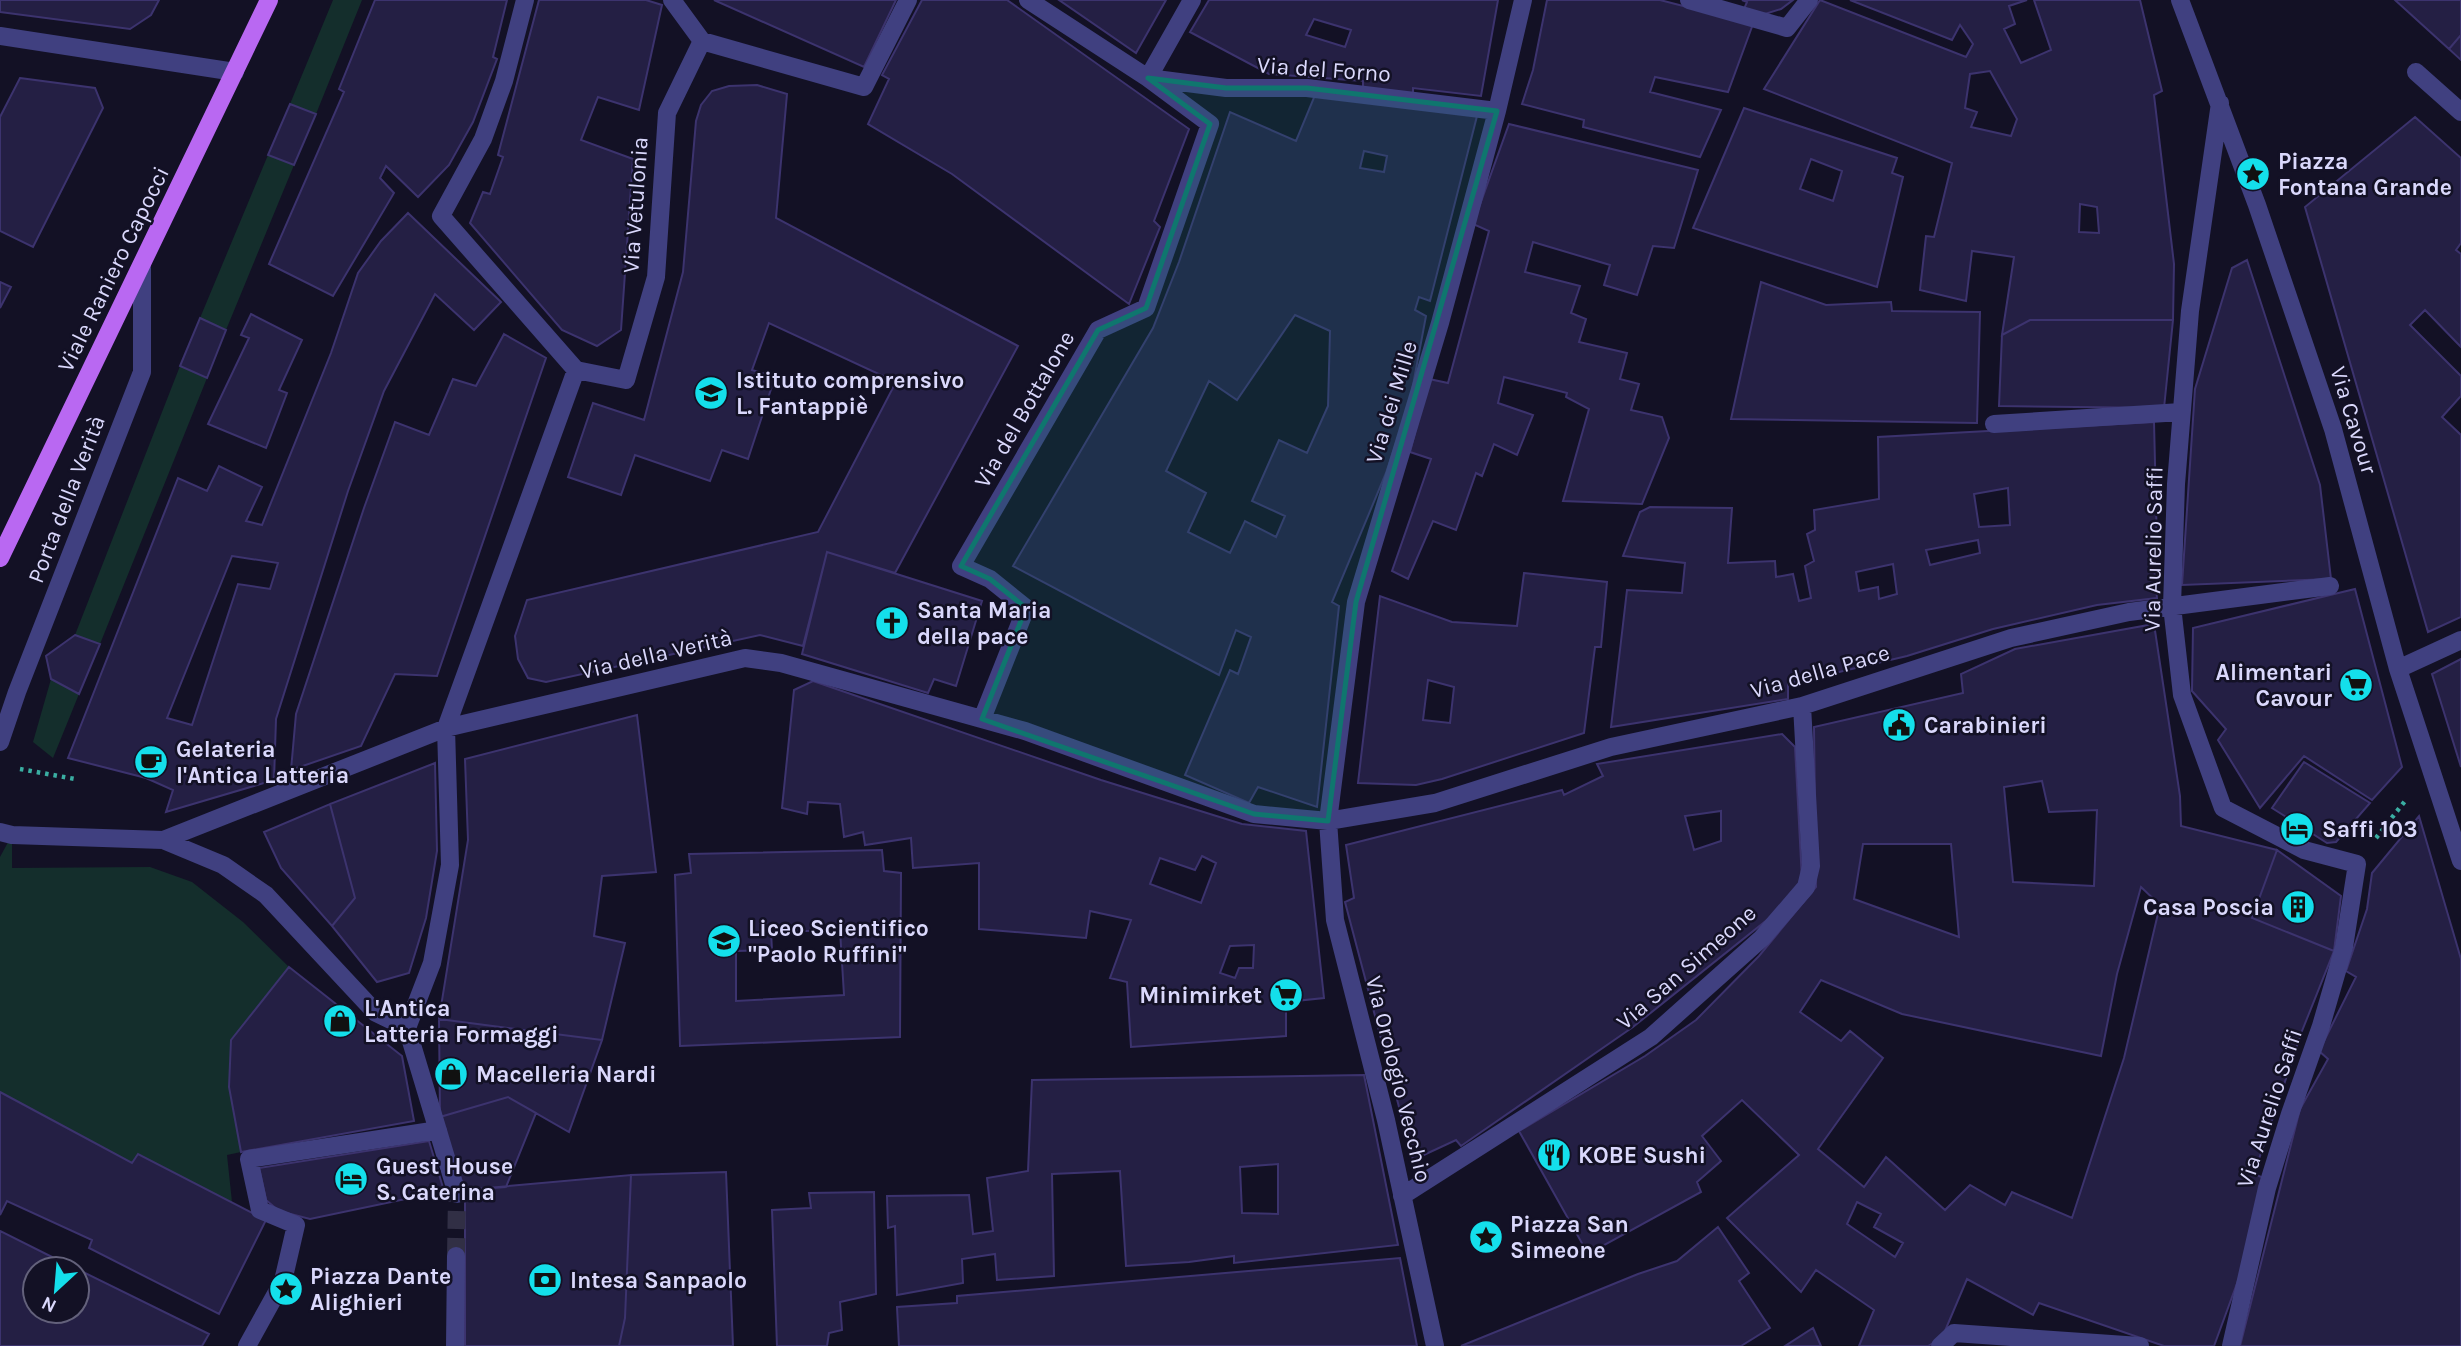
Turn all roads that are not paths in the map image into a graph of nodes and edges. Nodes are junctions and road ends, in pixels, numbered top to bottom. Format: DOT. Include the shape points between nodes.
graph roads {
  1 [pos="269,0"];
  2 [pos="525,0"];
  3 [pos="672,0"];
  4 [pos="908,0"];
  5 [pos="1028,0"];
  6 [pos="1192,0"];
  7 [pos="1523,0"];
  8 [pos="1689,0"];
  9 [pos="1809,0"];
  10 [pos="2180,0"];
  11 [pos="0,36"];
  12 [pos="702,41"];
  13 [pos="235,72"];
  14 [pos="2416,72"];
  15 [pos="1148,78"];
  16 [pos="2220,103"];
  17 [pos="1497,111"];
  18 [pos="2461,111"];
  19 [pos="142,268"];
  20 [pos="576,370"];
  21 [pos="2181,412"];
  22 [pos="1994,424"];
  23 [pos="0,558"];
  24 [pos="2330,586"];
  25 [pos="2172,606"];
  26 [pos="2461,640"];
  27 [pos="2398,669"];
  28 [pos="1802,706"];
  29 [pos="982,719"];
  30 [pos="446,728"];
  31 [pos="0,742"];
  32 [pos="1328,821"];
  33 [pos="0,832"];
  34 [pos="163,840"];
  35 [pos="2461,861"];
  36 [pos="407,1028"];
  37 [pos="438,1130"];
  38 [pos="457,1194"];
  39 [pos="1402,1196"];
  40 [pos="456,1256"];
  41 [pos="247,1346"];
  42 [pos="455,1346"];
  43 [pos="1435,1346"];
  44 [pos="1940,1346"];
  45 [pos="2140,1346"];
  46 [pos="2231,1346"];
  1 -- 13 [label="main road, Viale Raniero Capocci"];
  2 -- 20 [label="street" via="483,139 441,216"];
  3 -- 12 [label="street"];
  4 -- 12 [label="street" via="864,87"];
  5 -- 15 [label="street, Via del Bottalone"];
  6 -- 15 [label="street"];
  7 -- 17 [label="street, Via dei Mille"];
  8 -- 9 [label="street" via="1787,28"];
  10 -- 16 [label="street, Via Cavour"];
  11 -- 13 [label="street"];
  12 -- 20 [label="street, Via Vetulonia" via="667,113 656,277 626,380"];
  13 -- 19 [label="main road, Viale Raniero Capocci"];
  14 -- 18 [label="street"];
  15 -- 17 [label="street, Via del Forno" via="1226,88 1307,88"];
  15 -- 29 [label="street, Via del Bottalone" via="1210,124 1146,308 1098,330 961,566 990,579 1026,608"];
  16 -- 21 [label="street, Via Aurelio Saffi" via="2190,312"];
  16 -- 27 [label="street, Via Cavour" via="2333,429"];
  17 -- 32 [label="street, Via dei Mille" via="1440,323 1356,603"];
  19 -- 23 [label="main road, Viale Raniero Capocci"];
  19 -- 31 [label="street, Porta della Verità" via="142,372"];
  20 -- 30 [label="street"];
  21 -- 22 [label="street"];
  21 -- 25 [label="street, Via Aurelio Saffi"];
  24 -- 25 [label="street, Via della Pace"];
  25 -- 28 [label="street, Via della Pace" via="2011,638"];
  25 -- 46 [label="street, Via Aurelio Saffi" via="2182,695 2223,808 2304,850 2357,864 2344,947 2267,1188"];
  26 -- 27 [label="street"];
  27 -- 35 [label="street, Via Cavour"];
  28 -- 32 [label="street, Via della Pace" via="1611,747 1435,803"];
  28 -- 39 [label="street, Via San Simeone" via="1811,866 1806,887 1762,938 1651,1037"];
  29 -- 30 [label="street, Via della Verità" via="781,663 745,658"];
  29 -- 32 [label="street, Via della Verità" via="1254,814"];
  30 -- 34 [label="street, Via della Verità"];
  30 -- 36 [label="street" via="450,865 432,963"];
  32 -- 39 [label="street, Via Orologio Vecchio" via="1335,920"];
  33 -- 34 [label="street"];
  34 -- 36 [label="street" via="223,865 266,895 376,1013"];
  36 -- 37 [label="street"];
  37 -- 38 [label="street"];
  37 -- 41 [label="street" via="249,1159 260,1210 296,1226 283,1281"];
  39 -- 43 [label="street, Via Orologio Vecchio"];
  40 -- 42 [label="street"];
  44 -- 45 [label="street" via="1954,1332"];
}
